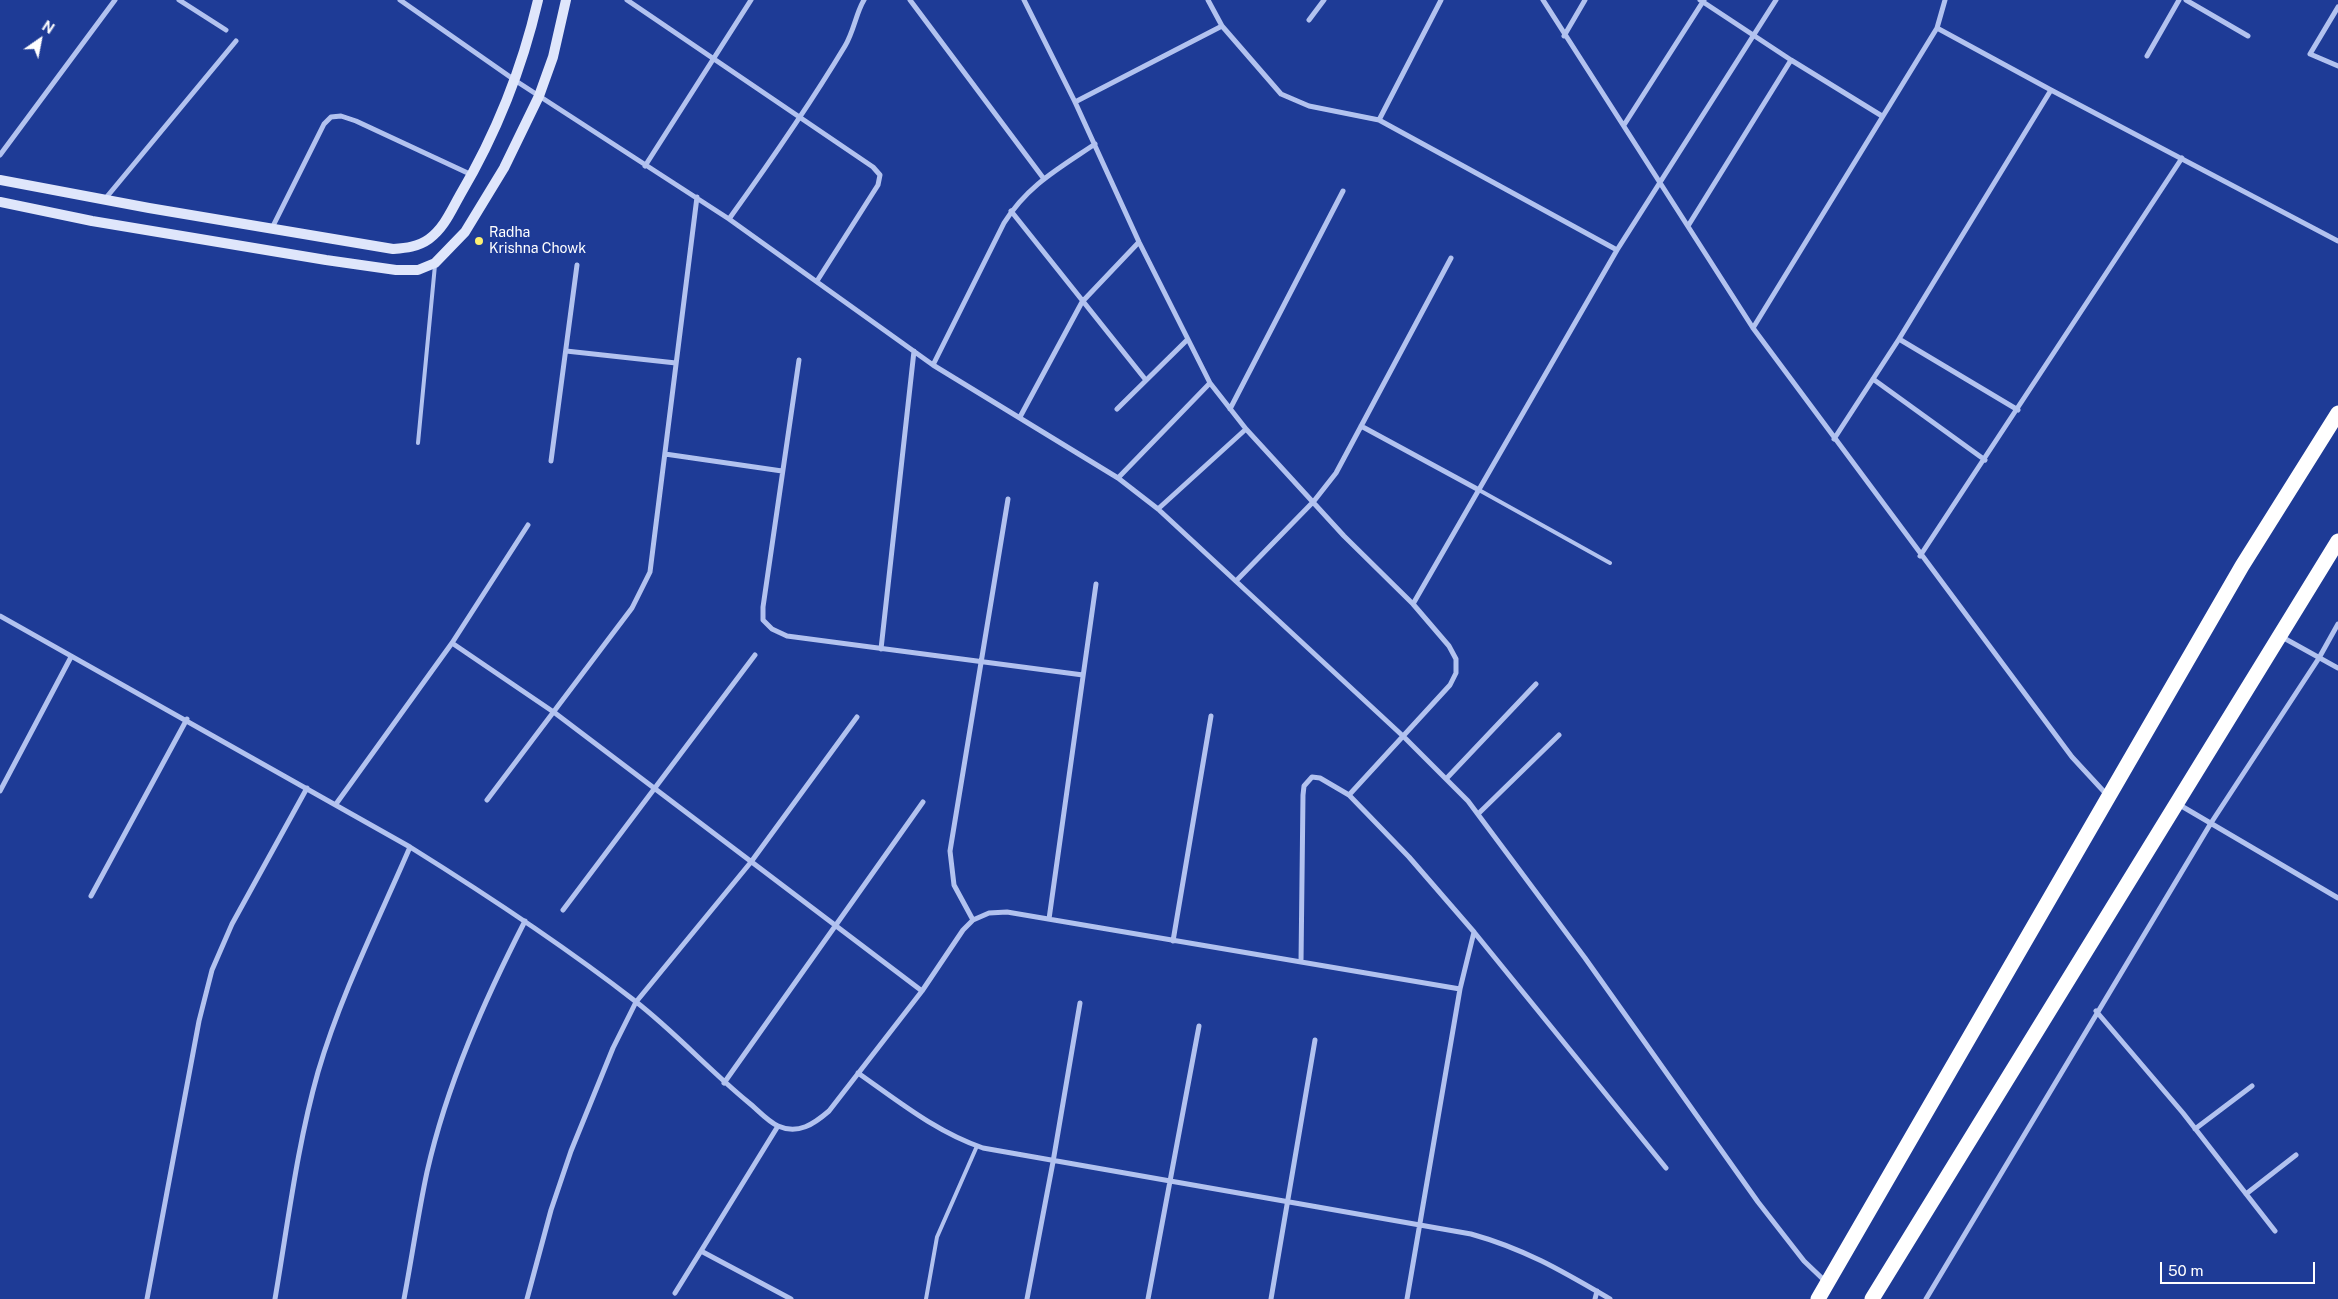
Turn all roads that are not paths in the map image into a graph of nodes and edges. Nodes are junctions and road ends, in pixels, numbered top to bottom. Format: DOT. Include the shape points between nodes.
graph roads {
  1 [pos="115,0"];
  2 [pos="179,0"];
  3 [pos="400,0"];
  4 [pos="538,0"];
  5 [pos="566,0"];
  6 [pos="627,0"];
  7 [pos="751,0"];
  8 [pos="864,0"];
  9 [pos="910,0"];
  10 [pos="1024,0"];
  11 [pos="1208,0"];
  12 [pos="1324,0"];
  13 [pos="1441,0"];
  14 [pos="1543,0"];
  15 [pos="1585,0"];
  16 [pos="1776,0"];
  17 [pos="1945,0"];
  18 [pos="2179,0"];
  19 [pos="2186,0"];
  20 [pos="2205,0"];
  21 [pos="1702,1"];
  22 [pos="634,2"];
  23 [pos="2200,7"];
  24 [pos="2338,7"];
  25 [pos="1309,20"];
  26 [pos="1222,26"];
  27 [pos="1936,28"];
  28 [pos="226,30"];
  29 [pos="1754,35"];
  30 [pos="1564,36"];
  31 [pos="2248,36"];
  32 [pos="236,41"];
  33 [pos="2147,56"];
  34 [pos="714,60"];
  35 [pos="1791,60"];
  36 [pos="2338,66"];
  37 [pos="516,81"];
  38 [pos="2051,90"];
  39 [pos="539,96"];
  40 [pos="1075,102"];
  41 [pos="1882,116"];
  42 [pos="802,117"];
  43 [pos="1379,120"];
  44 [pos="1624,124"];
  45 [pos="1095,144"];
  46 [pos="0,155"];
  47 [pos="2182,158"];
  48 [pos="645,166"];
  49 [pos="472,176"];
  50 [pos="1044,179"];
  51 [pos="0,180"];
  52 [pos="1660,182"];
  53 [pos="1344,191"];
  54 [pos="697,198"];
  55 [pos="105,200"];
  56 [pos="0,202"];
  57 [pos="1011,211"];
  58 [pos="729,219"];
  59 [pos="1688,226"];
  60 [pos="272,228"];
  61 [pos="2338,241"];
  62 [pos="1140,242"];
  63 [pos="1617,250"];
  64 [pos="1451,258"];
  65 [pos="435,263"];
  66 [pos="577,265"];
  67 [pos="816,281"];
  68 [pos="1082,302"];
  69 [pos="1753,328"];
  70 [pos="1899,338"];
  71 [pos="1187,340"];
  72 [pos="566,351"];
  73 [pos="914,351"];
  74 [pos="798,360"];
  75 [pos="676,363"];
  76 [pos="933,365"];
  77 [pos="1145,379"];
  78 [pos="1873,379"];
  79 [pos="1210,383"];
  80 [pos="1117,409"];
  81 [pos="1230,409"];
  82 [pos="2018,410"];
  83 [pos="2338,413"];
  84 [pos="1020,417"];
  85 [pos="1361,426"];
  86 [pos="1246,428"];
  87 [pos="1834,439"];
  88 [pos="418,443"];
  89 [pos="665,454"];
  90 [pos="1985,460"];
  91 [pos="552,461"];
  92 [pos="782,471"];
  93 [pos="1118,478"];
  94 [pos="1479,490"];
  95 [pos="1008,499"];
  96 [pos="1314,501"];
  97 [pos="1158,509"];
  98 [pos="528,525"];
  99 [pos="2338,541"];
  100 [pos="1920,556"];
  101 [pos="1610,563"];
  102 [pos="1236,581"];
  103 [pos="1096,584"];
  104 [pos="1413,604"];
  105 [pos="0,616"];
  106 [pos="2338,624"];
  107 [pos="2280,636"];
  108 [pos="452,643"];
  109 [pos="881,649"];
  110 [pos="755,655"];
  111 [pos="71,657"];
  112 [pos="2320,658"];
  113 [pos="983,661"];
  114 [pos="2338,668"];
  115 [pos="1083,675"];
  116 [pos="1536,684"];
  117 [pos="555,713"];
  118 [pos="1211,716"];
  119 [pos="857,717"];
  120 [pos="186,719"];
  121 [pos="1559,735"];
  122 [pos="1404,737"];
  123 [pos="1446,779"];
  124 [pos="307,788"];
  125 [pos="654,789"];
  126 [pos="0,791"];
  127 [pos="1349,795"];
  128 [pos="2110,797"];
  129 [pos="487,800"];
  130 [pos="923,802"];
  131 [pos="336,804"];
  132 [pos="2177,804"];
  133 [pos="1478,814"];
  134 [pos="2211,824"];
  135 [pos="410,847"];
  136 [pos="750,862"];
  137 [pos="91,896"];
  138 [pos="2338,898"];
  139 [pos="563,910"];
  140 [pos="1049,919"];
  141 [pos="973,920"];
  142 [pos="525,921"];
  143 [pos="837,926"];
  144 [pos="1474,932"];
  145 [pos="1173,941"];
  146 [pos="1301,962"];
  147 [pos="1460,988"];
  148 [pos="922,991"];
  149 [pos="636,1002"];
  150 [pos="1080,1002"];
  151 [pos="2096,1011"];
  152 [pos="1198,1026"];
  153 [pos="1315,1040"];
  154 [pos="858,1073"];
  155 [pos="724,1083"];
  156 [pos="2252,1086"];
  157 [pos="778,1126"];
  158 [pos="2195,1129"];
  159 [pos="976,1146"];
  160 [pos="2296,1155"];
  161 [pos="1053,1162"];
  162 [pos="1666,1168"];
  163 [pos="1169,1182"];
  164 [pos="2246,1194"];
  165 [pos="1288,1202"];
  166 [pos="1420,1224"];
  167 [pos="2275,1231"];
  168 [pos="701,1251"];
  169 [pos="1827,1283"];
  170 [pos="1597,1291"];
  171 [pos="675,1293"];
  172 [pos="148,1299"];
  173 [pos="275,1299"];
  174 [pos="404,1299"];
  175 [pos="527,1299"];
  176 [pos="791,1299"];
  177 [pos="926,1299"];
  178 [pos="1027,1299"];
  179 [pos="1148,1299"];
  180 [pos="1271,1299"];
  181 [pos="1408,1299"];
  182 [pos="1595,1299"];
  183 [pos="1610,1299"];
  184 [pos="1818,1299"];
  185 [pos="1872,1299"];
  186 [pos="1926,1299"];
  1 -- 46 [label="street"];
  2 -- 28 [label="street"];
  3 -- 37 [label="street"];
  4 -- 37 [label="street"];
  5 -- 39 [label="street" via="553,57"];
  6 -- 22 [label="street"];
  7 -- 34 [label="street"];
  8 -- 42 [label="street" via="847,44"];
  9 -- 50 [label="street"];
  10 -- 40 [label="street"];
  11 -- 26 [label="street"];
  12 -- 25 [label="street"];
  13 -- 43 [label="street"];
  14 -- 30 [label="street"];
  15 -- 30 [label="street"];
  16 -- 29 [label="street"];
  17 -- 27 [label="street"];
  18 -- 33 [label="street"];
  19 -- 23 [label="street"];
  20 -- 23 [label="street"];
  21 -- 29 [label="street"];
  21 -- 44 [label="street"];
  22 -- 34 [label="street"];
  23 -- 31 [label="street"];
  24 -- 36 [label="street" via="2310,54"];
  26 -- 40 [label="street"];
  26 -- 43 [label="street" via="1281,94 1309,106"];
  27 -- 38 [label="street"];
  27 -- 41 [label="street"];
  29 -- 35 [label="street"];
  29 -- 52 [label="street"];
  30 -- 44 [label="street"];
  32 -- 55 [label="street"];
  34 -- 42 [label="street"];
  34 -- 48 [label="street"];
  35 -- 41 [label="street"];
  35 -- 59 [label="street"];
  37 -- 39 [label="street"];
  37 -- 49 [label="street"];
  38 -- 47 [label="street"];
  38 -- 70 [label="street"];
  39 -- 48 [label="street"];
  39 -- 65 [label="street" via="522,135 480,209 465,232"];
  40 -- 45 [label="street"];
  41 -- 69 [label="street"];
  42 -- 58 [label="street"];
  42 -- 67 [label="street" via="880,175 878,185"];
  43 -- 63 [label="street"];
  44 -- 52 [label="street"];
  45 -- 50 [label="street"];
  45 -- 62 [label="street"];
  47 -- 61 [label="street"];
  47 -- 82 [label="street"];
  48 -- 54 [label="street"];
  49 -- 60 [label="street" via="447,220 429,239 411,247 393,249"];
  49 -- 60 [label="street" via="356,121 341,116 331,117 324,124"];
  50 -- 57 [label="street"];
  51 -- 55 [label="street"];
  52 -- 59 [label="street"];
  52 -- 63 [label="street"];
  53 -- 81 [label="street"];
  54 -- 58 [label="street"];
  54 -- 75 [label="street"];
  55 -- 60 [label="street"];
  56 -- 65 [label="street" via="343,263 418,270"];
  57 -- 68 [label="street"];
  57 -- 76 [label="street"];
  58 -- 67 [label="street"];
  59 -- 69 [label="street"];
  62 -- 68 [label="street"];
  62 -- 71 [label="street"];
  63 -- 94 [label="street"];
  64 -- 85 [label="street"];
  65 -- 88 [label="lane"];
  66 -- 72 [label="street"];
  67 -- 73 [label="street"];
  68 -- 77 [label="street"];
  68 -- 84 [label="street"];
  69 -- 87 [label="street"];
  70 -- 78 [label="street"];
  70 -- 82 [label="street"];
  71 -- 77 [label="street"];
  71 -- 79 [label="street"];
  72 -- 75 [label="street"];
  72 -- 91 [label="street"];
  73 -- 76 [label="street"];
  73 -- 109 [label="street"];
  74 -- 92 [label="street"];
  75 -- 89 [label="street"];
  76 -- 84 [label="street"];
  77 -- 80 [label="street"];
  78 -- 87 [label="street"];
  78 -- 90 [label="street"];
  79 -- 81 [label="street"];
  79 -- 93 [label="street"];
  81 -- 86 [label="street"];
  82 -- 90 [label="street"];
  83 -- 128 [label="highway" via="2242,566"];
  84 -- 93 [label="street"];
  85 -- 94 [label="street"];
  85 -- 96 [label="street" via="1336,473"];
  86 -- 96 [label="street"];
  86 -- 97 [label="street"];
  87 -- 100 [label="street"];
  89 -- 92 [label="street"];
  89 -- 117 [label="street" via="653,557 643,588 632,608"];
  90 -- 100 [label="street"];
  92 -- 109 [label="street" via="763,620 786,636"];
  93 -- 97 [label="street"];
  94 -- 101 [label="lane"];
  94 -- 104 [label="street"];
  95 -- 113 [label="street"];
  96 -- 102 [label="street"];
  96 -- 104 [label="street" via="1344,536"];
  97 -- 102 [label="street"];
  98 -- 108 [label="street"];
  99 -- 107 [label="highway"];
  100 -- 128 [label="street" via="2072,757"];
  102 -- 122 [label="street"];
  103 -- 115 [label="street"];
  104 -- 122 [label="street" via="1449,646 1456,659 1456,673 1450,685"];
  105 -- 111 [label="street"];
  106 -- 112 [label="street"];
  107 -- 112 [label="street"];
  107 -- 132 [label="highway"];
  108 -- 117 [label="street"];
  108 -- 131 [label="street"];
  109 -- 113 [label="street"];
  110 -- 125 [label="street"];
  111 -- 120 [label="street"];
  111 -- 126 [label="street"];
  112 -- 114 [label="street"];
  112 -- 134 [label="street"];
  113 -- 115 [label="street"];
  113 -- 141 [label="street" via="950,851 954,885"];
  115 -- 140 [label="street"];
  116 -- 123 [label="street"];
  117 -- 125 [label="street"];
  117 -- 129 [label="street"];
  118 -- 145 [label="street"];
  119 -- 136 [label="street"];
  120 -- 124 [label="street"];
  120 -- 137 [label="street"];
  121 -- 133 [label="street"];
  122 -- 123 [label="street"];
  122 -- 127 [label="street"];
  123 -- 133 [label="street"];
  124 -- 131 [label="street"];
  124 -- 172 [label="street" via="232,924 212,970 199,1021"];
  125 -- 136 [label="street"];
  125 -- 139 [label="street"];
  127 -- 144 [label="street" via="1409,857"];
  127 -- 146 [label="street" via="1320,778 1312,777 1304,786"];
  128 -- 169 [label="highway"];
  130 -- 143 [label="street"];
  131 -- 135 [label="street"];
  132 -- 134 [label="street"];
  132 -- 185 [label="highway"];
  133 -- 169 [label="street" via="1758,1202 1804,1261"];
  134 -- 138 [label="street"];
  134 -- 151 [label="street"];
  135 -- 142 [label="street"];
  135 -- 173 [label="street" via="338,1011 318,1072 303,1128"];
  136 -- 143 [label="street"];
  136 -- 149 [label="street"];
  140 -- 141 [label="street" via="1007,912 989,913"];
  140 -- 145 [label="street"];
  141 -- 148 [label="street" via="962,930"];
  142 -- 149 [label="street"];
  142 -- 174 [label="street" via="492,985 443,1114 427,1172"];
  143 -- 148 [label="street"];
  143 -- 155 [label="street"];
  144 -- 147 [label="street"];
  144 -- 162 [label="street"];
  145 -- 146 [label="street"];
  146 -- 147 [label="street"];
  147 -- 166 [label="street"];
  148 -- 154 [label="street"];
  149 -- 155 [label="street"];
  149 -- 175 [label="street" via="613,1048 571,1151"];
  150 -- 161 [label="street"];
  151 -- 158 [label="street"];
  151 -- 186 [label="street"];
  152 -- 163 [label="street"];
  153 -- 165 [label="street"];
  154 -- 157 [label="street" via="829,1111 814,1124 797,1129"];
  154 -- 159 [label="street" via="936,1128"];
  155 -- 157 [label="street"];
  156 -- 158 [label="street"];
  157 -- 168 [label="street"];
  158 -- 164 [label="street"];
  159 -- 161 [label="street"];
  159 -- 177 [label="lane" via="937,1237"];
  160 -- 164 [label="street"];
  161 -- 163 [label="street"];
  161 -- 178 [label="street"];
  163 -- 165 [label="street"];
  163 -- 179 [label="street"];
  164 -- 167 [label="street"];
  165 -- 166 [label="street"];
  165 -- 180 [label="street"];
  166 -- 170 [label="street" via="1502,1242 1543,1260"];
  166 -- 181 [label="street"];
  168 -- 171 [label="street"];
  168 -- 176 [label="street"];
  169 -- 184 [label="highway"];
  170 -- 182 [label="street"];
  170 -- 183 [label="street"];
}
